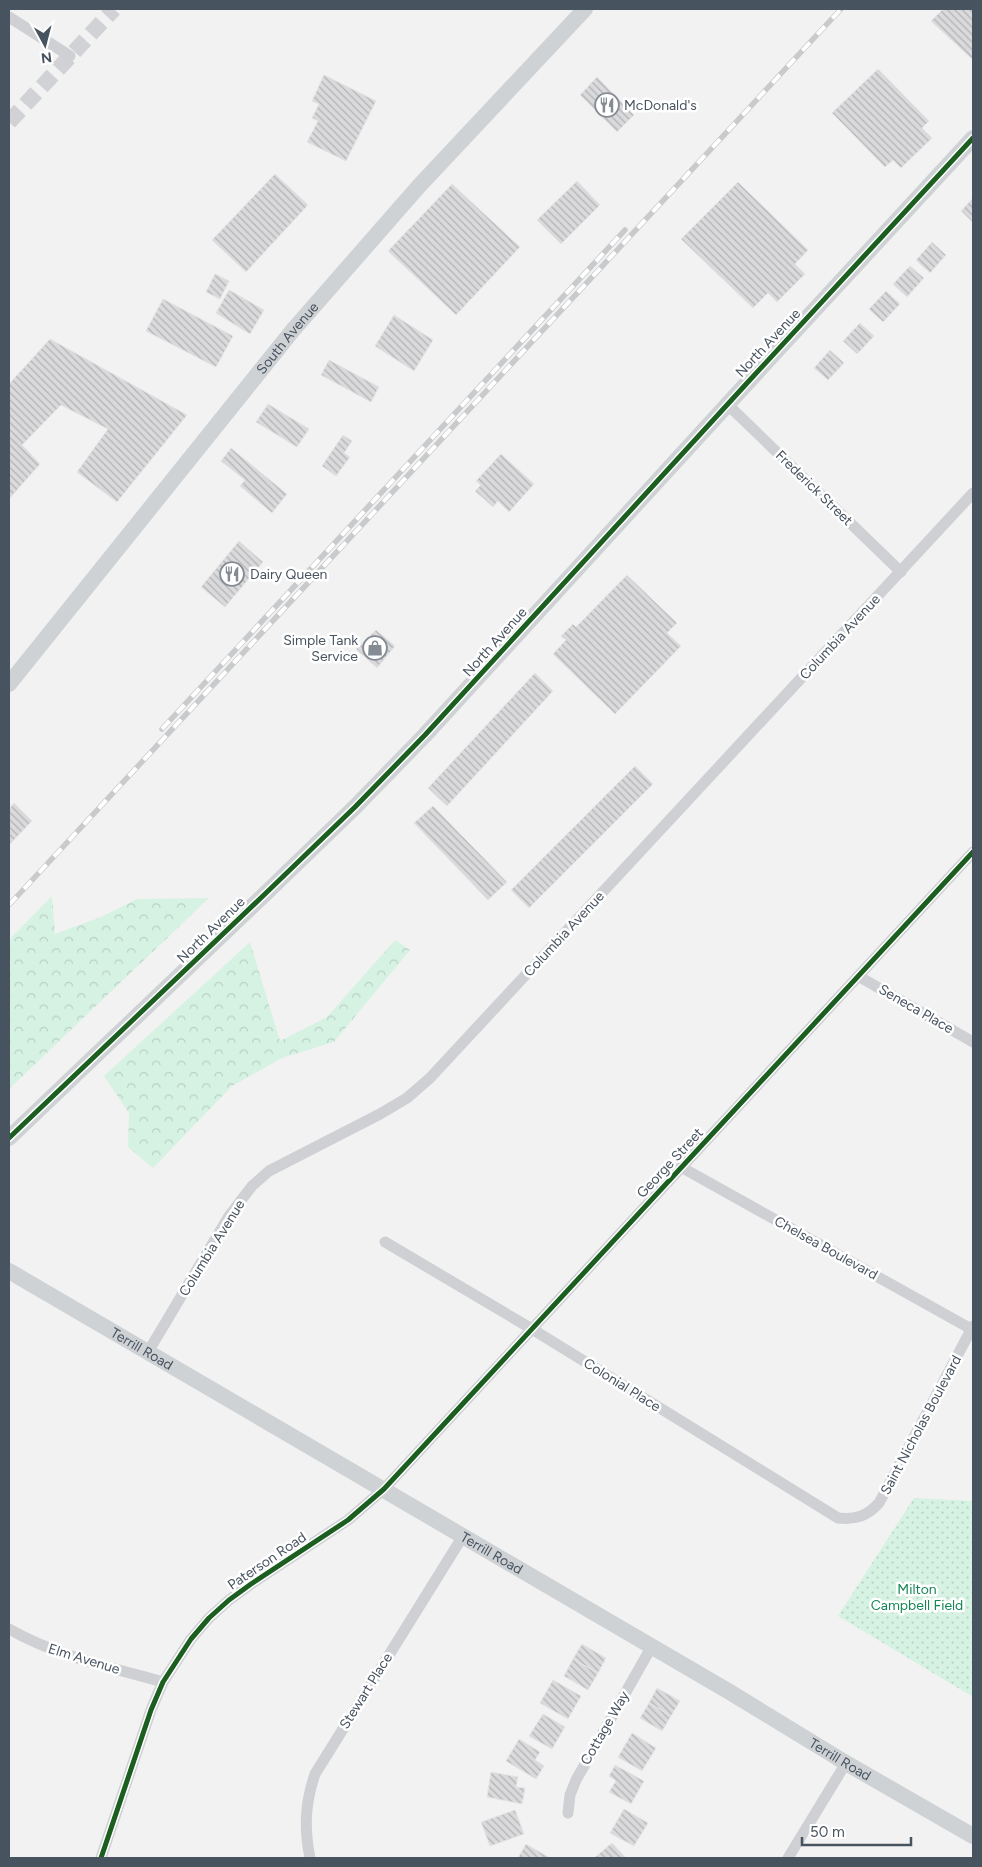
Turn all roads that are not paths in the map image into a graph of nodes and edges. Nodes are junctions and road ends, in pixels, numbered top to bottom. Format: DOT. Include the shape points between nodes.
graph roads {
  1 [pos="585,9"];
  2 [pos="9,17"];
  3 [pos="70,56"];
  4 [pos="973,138"];
  5 [pos="727,404"];
  6 [pos="973,493"];
  7 [pos="901,572"];
  8 [pos="9,684"];
  9 [pos="973,852"];
  10 [pos="858,976"];
  11 [pos="973,1042"];
  12 [pos="9,1138"];
  13 [pos="681,1167"];
  14 [pos="385,1242"];
  15 [pos="9,1271"];
  16 [pos="973,1328"];
  17 [pos="532,1329"];
  18 [pos="148,1352"];
  19 [pos="384,1489"];
  20 [pos="861,1517"];
  21 [pos="463,1536"];
  22 [pos="9,1629"];
  23 [pos="652,1646"];
  24 [pos="163,1682"];
  25 [pos="846,1763"];
  26 [pos="568,1813"];
  27 [pos="973,1836"];
  28 [pos="101,1858"];
  29 [pos="310,1858"];
  30 [pos="788,1858"];
  1 -- 8 [label="street, South Avenue" via="419,186 293,330"];
  2 -- 3 [label="street"];
  4 -- 5 [label="street, North Avenue"];
  5 -- 7 [label="street, Frederick Street"];
  5 -- 12 [label="street, North Avenue" via="425,735 355,807"];
  6 -- 7 [label="street, Columbia Avenue"];
  7 -- 18 [label="street, Columbia Avenue" via="430,1078 407,1098 269,1171 252,1186 229,1216"];
  9 -- 10 [label="street, George Street"];
  10 -- 11 [label="street, Seneca Place"];
  10 -- 13 [label="street, George Street"];
  13 -- 16 [label="street, Chelsea Boulevard"];
  13 -- 17 [label="street, George Street"];
  14 -- 17 [label="street, Colonial Place"];
  15 -- 18 [label="street, Terrill Road"];
  16 -- 20 [label="street, Saint Nicholas Boulevard" via="879,1503"];
  17 -- 19 [label="street, George Street"];
  17 -- 20 [label="street, Colonial Place" via="828,1513 838,1518"];
  18 -- 19 [label="street, Terrill Road"];
  19 -- 21 [label="street, Terrill Road"];
  19 -- 24 [label="street, Paterson Road" via="348,1520 229,1600 191,1639"];
  21 -- 23 [label="street, Terrill Road"];
  21 -- 29 [label="street, Stewart Place" via="315,1774 306,1814"];
  22 -- 24 [label="street, Elm Avenue" via="51,1650"];
  23 -- 25 [label="street, Terrill Road"];
  23 -- 26 [label="street, Cottage Way" via="576,1780"];
  24 -- 28 [label="street, Paterson Road"];
  25 -- 27 [label="street, Terrill Road"];
  25 -- 30 [label="street"];
}
